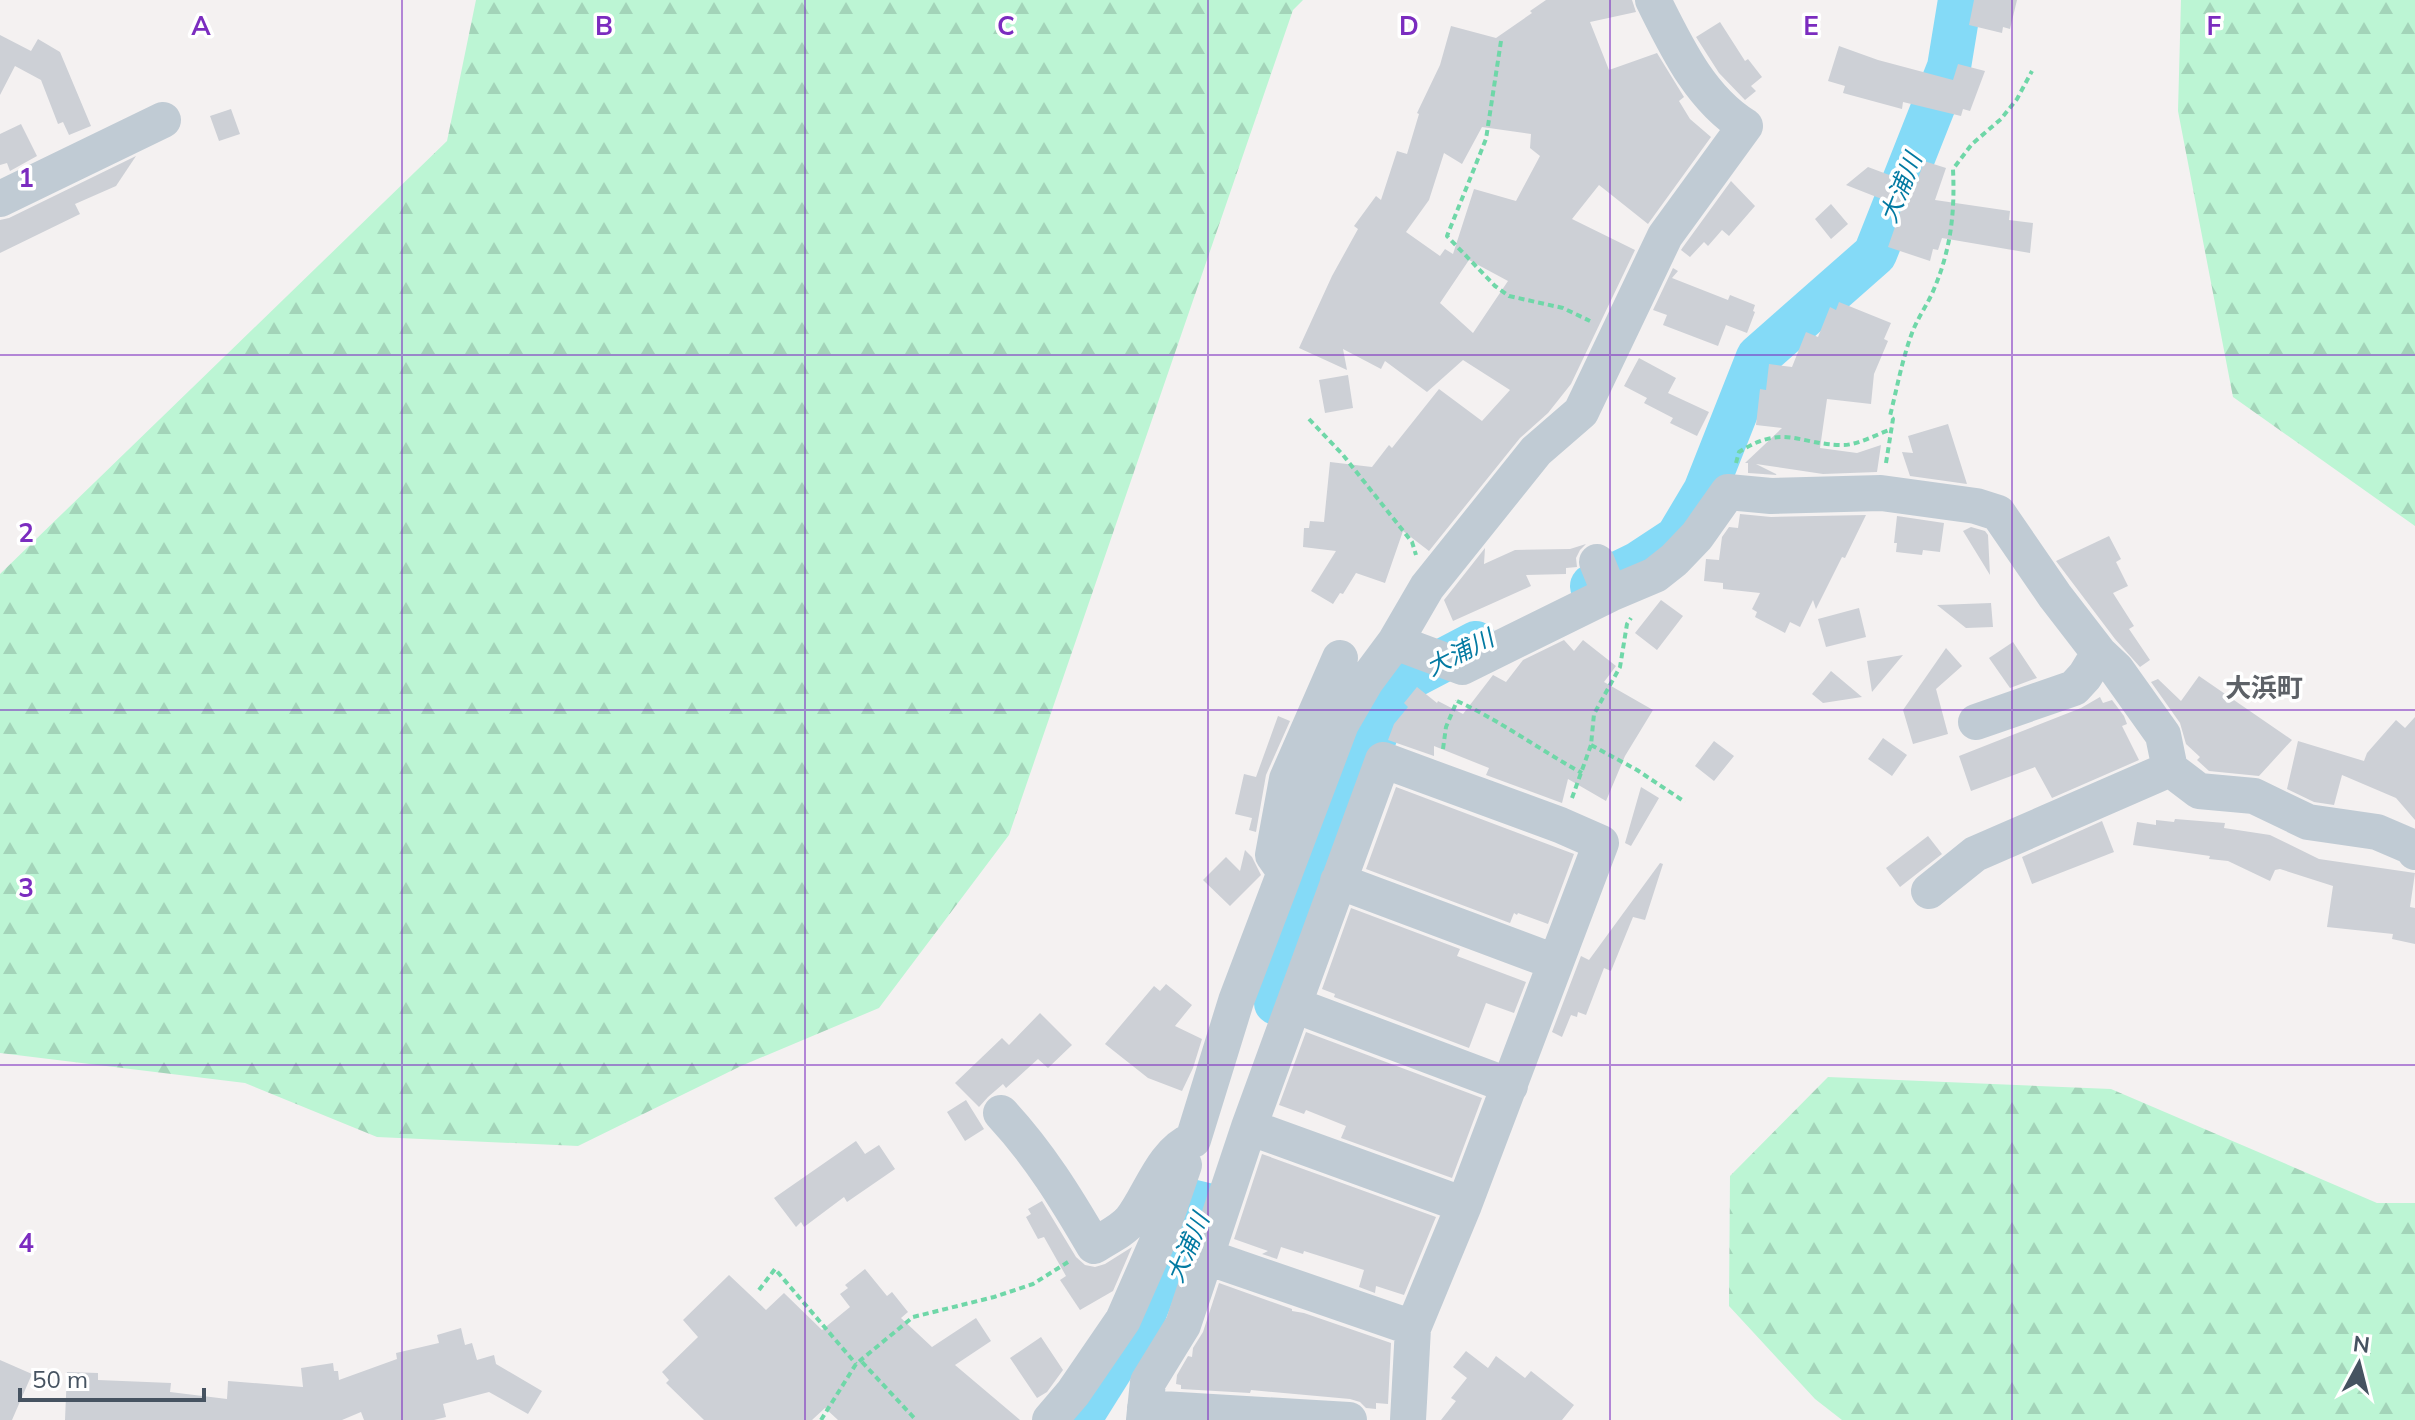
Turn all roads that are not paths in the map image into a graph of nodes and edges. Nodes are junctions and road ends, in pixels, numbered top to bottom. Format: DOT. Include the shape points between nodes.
graph roads {
  1 [pos="1653,0"];
  2 [pos="163,120"];
  3 [pos="0,199"];
  4 [pos="1395,642"];
  5 [pos="2099,653"];
  6 [pos="1340,658"];
  7 [pos="1976,722"];
  8 [pos="2170,769"];
  9 [pos="2415,852"];
  10 [pos="1285,872"];
  11 [pos="1338,881"];
  12 [pos="1929,891"];
  13 [pos="1555,962"];
  14 [pos="1294,1005"];
  15 [pos="1510,1086"];
  16 [pos="1001,1113"];
  17 [pos="1249,1127"];
  18 [pos="1464,1205"];
  19 [pos="1144,1231"];
  20 [pos="1204,1256"];
  21 [pos="1413,1328"];
  22 [pos="1144,1414"];
  23 [pos="1050,1420"];
  24 [pos="1349,1420"];
  25 [pos="1408,1420"];
  1 -- 4 [label="street" via="1699,83 1726,115 1745,126 1665,236 1581,412 1536,451 1427,587"];
  2 -- 3 [label="street"];
  4 -- 5 [label="street" via="1460,684 1603,578 1655,575 1697,536 1728,492 1881,493 1998,513"];
  4 -- 10 [label="street" via="1341,724"];
  5 -- 7 [label="street" via="2074,688"];
  5 -- 8 [label="street" via="2163,735"];
  6 -- 10 [label="street" via="1287,779 1273,855"];
  8 -- 9 [label="street" via="2199,791 2254,796 2308,822 2377,832"];
  8 -- 12 [label="street" via="1975,854"];
  10 -- 19 [label="street" via="1236,1001 1193,1140 1165,1165"];
  11 -- 13 [label="street"];
  11 -- 13 [label="street" via="1383,760 1560,825 1601,843"];
  11 -- 14 [label="street"];
  13 -- 15 [label="street"];
  14 -- 15 [label="street"];
  14 -- 17 [label="street"];
  15 -- 18 [label="street"];
  16 -- 19 [label="street" via="1050,1171 1094,1246"];
  17 -- 18 [label="street"];
  17 -- 20 [label="street"];
  18 -- 21 [label="street"];
  19 -- 23 [label="street" via="1123,1320"];
  20 -- 21 [label="street"];
  20 -- 22 [label="street" via="1183,1325 1148,1382"];
  21 -- 25 [label="street"];
  22 -- 24 [label="street"];
}
